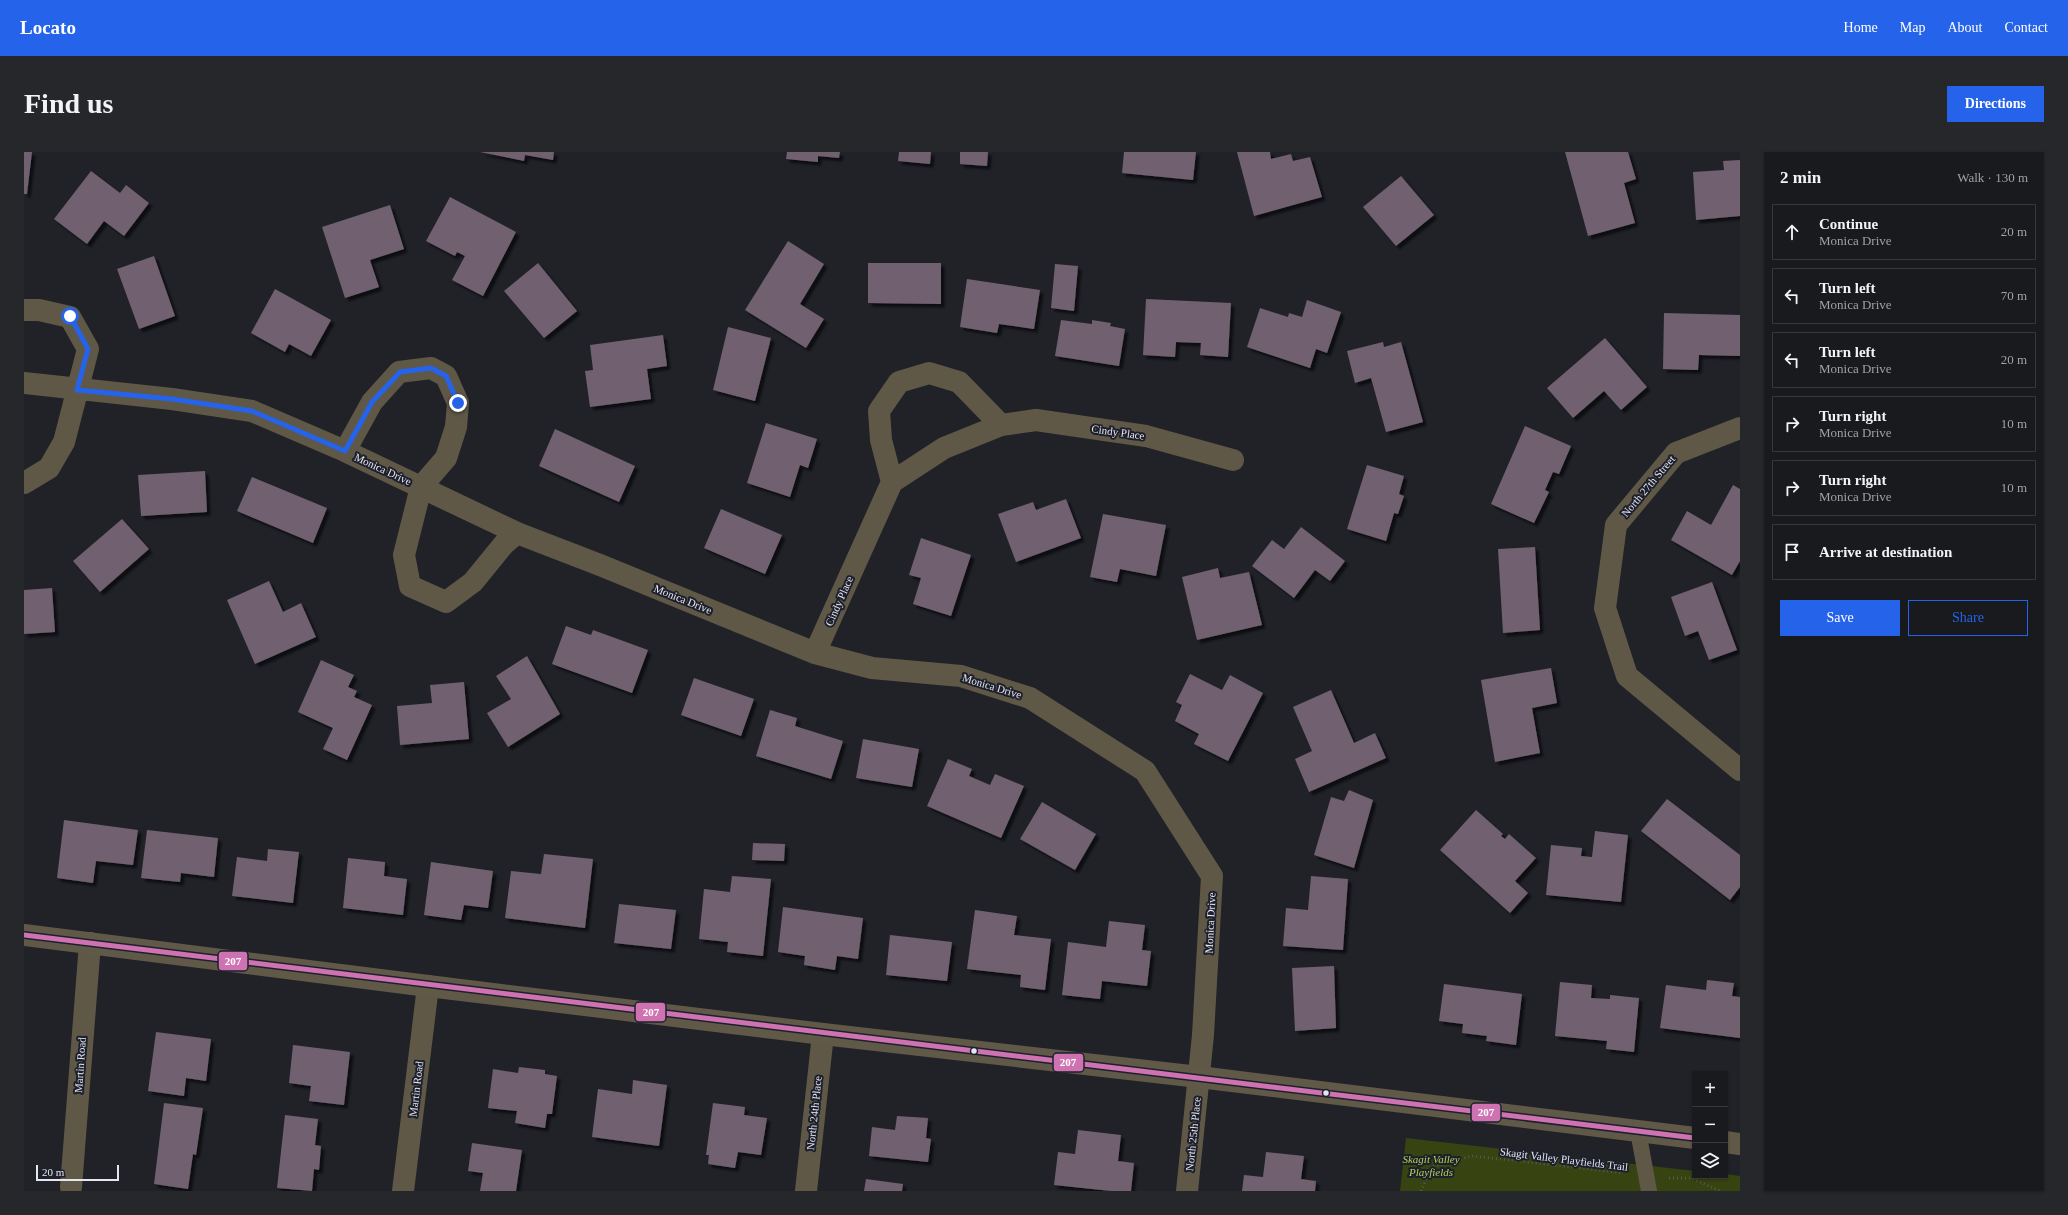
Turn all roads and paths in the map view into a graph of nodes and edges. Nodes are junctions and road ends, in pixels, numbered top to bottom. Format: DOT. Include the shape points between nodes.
graph roads {
  1 [pos="24,310"];
  2 [pos="24,383"];
  3 [pos="77,390"];
  4 [pos="1001,425"];
  5 [pos="1740,428"];
  6 [pos="345,451"];
  7 [pos="1233,460"];
  8 [pos="892,482"];
  9 [pos="24,483"];
  10 [pos="421,487"];
  11 [pos="517,533"];
  12 [pos="815,653"];
  13 [pos="1740,770"];
  14 [pos="24,935"];
  15 [pos="90,943"];
  16 [pos="428,986"];
  17 [pos="823,1034"];
  18 [pos="1199,1077"];
  19 [pos="1638,1131"];
  20 [pos="1692,1138"];
  21 [pos="1728,1142"];
  22 [pos="1740,1144"];
  23 [pos="1648,1184"];
  24 [pos="71,1188"];
  25 [pos="403,1191"];
  26 [pos="806,1191"];
  27 [pos="1187,1191"];
  28 [pos="1421,1191"];
  29 [pos="1720,1191"];
  1 -- 3 [label="street" via="70,316 88,349"];
  2 -- 3 [label="street, Monica Drive"];
  3 -- 6 [label="street, Monica Drive" via="172,399 252,411"];
  3 -- 9 [label="street" via="64,442 49,468"];
  4 -- 7 [label="street, Cindy Place" via="1036,420 1146,436"];
  4 -- 8 [label="street, Cindy Place" via="944,448"];
  4 -- 8 [label="street" via="959,382 929,373 899,382 879,411 881,440"];
  5 -- 13 [label="street, North 27th Street" via="1676,453 1616,525 1605,608 1626,676"];
  6 -- 10 [label="street, Monica Drive"];
  6 -- 10 [label="street, Monica Drive" via="372,402 400,372 431,368 446,376 458,403 456,427 446,458"];
  8 -- 12 [label="street, Cindy Place"];
  10 -- 11 [label="street, Monica Drive"];
  10 -- 11 [label="street, Monica Drive" via="404,555 410,586 446,602 473,582 504,544"];
  11 -- 12 [label="street, Monica Drive"];
  12 -- 18 [label="street, Monica Drive" via="872,668 961,676 1030,698 1145,771 1212,876"];
  14 -- 15 [label="street"];
  15 -- 16 [label="street"];
  15 -- 24 [label="street, Martin Road"];
  16 -- 17 [label="street"];
  16 -- 25 [label="street, Martin Road"];
  17 -- 18 [label="street"];
  17 -- 26 [label="street, North 24th Place"];
  18 -- 19 [label="street"];
  18 -- 27 [label="street, North 25th Place"];
  19 -- 20 [label="street"];
  19 -- 23 [label="lane"];
  21 -- 22 [label="street"];
  23 -- 28 [label="path, Skagit Valley Playfields Trail" via="1472,1156 1432,1167"];
  23 -- 29 [label="path, Skagit Valley Playfields Trail" via="1691,1178"];
}
